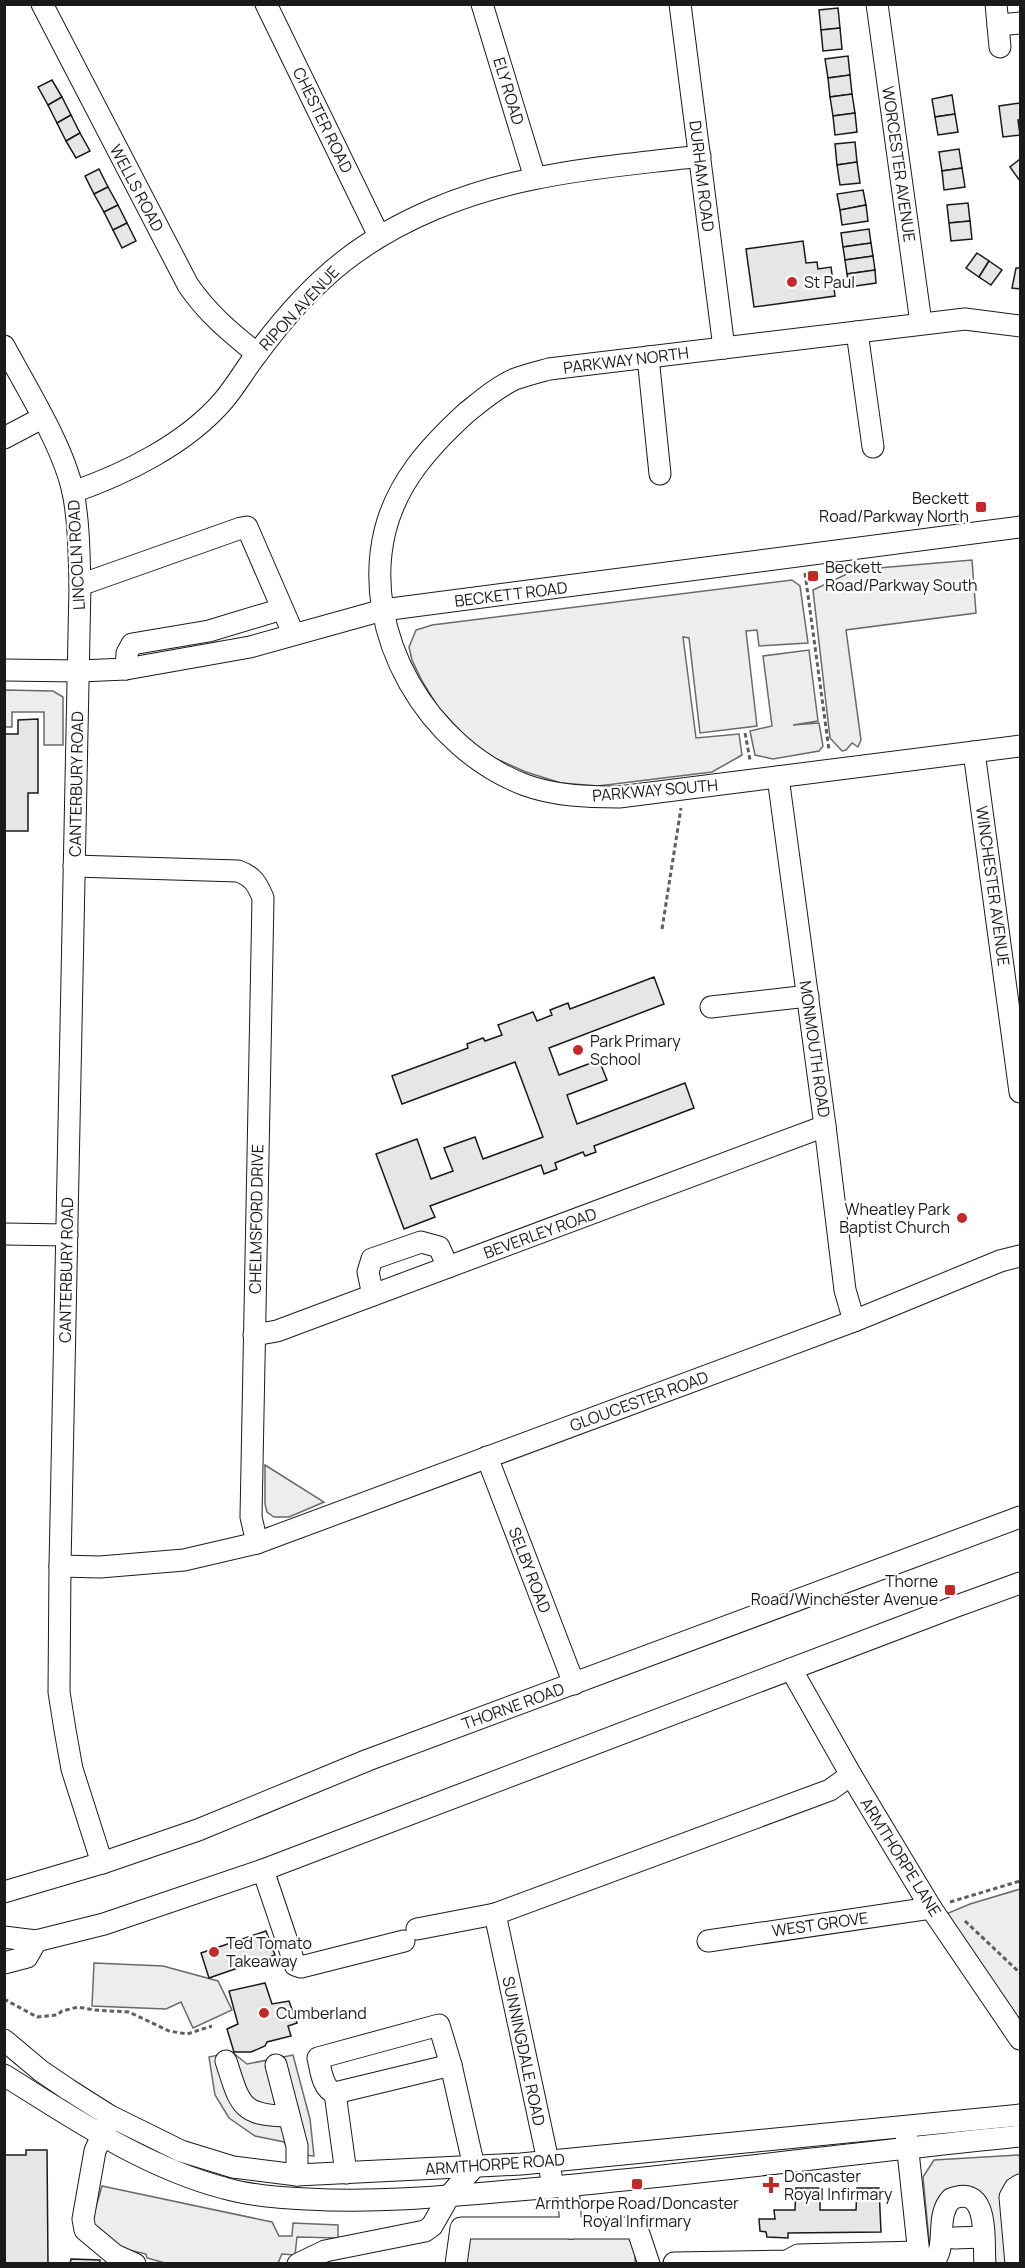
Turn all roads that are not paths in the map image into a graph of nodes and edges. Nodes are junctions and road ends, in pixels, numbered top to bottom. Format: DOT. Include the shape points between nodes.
graph roads {
  1 [pos="42,4"];
  2 [pos="266,4"];
  3 [pos="483,4"];
  4 [pos="680,4"];
  5 [pos="877,4"];
  6 [pos="997,15"];
  7 [pos="1020,23"];
  8 [pos="1000,48"];
  9 [pos="700,156"];
  10 [pos="535,178"];
  11 [pos="379,236"];
  12 [pos="921,323"];
  13 [pos="1020,326"];
  14 [pos="857,333"];
  15 [pos="4,346"];
  16 [pos="724,348"];
  17 [pos="257,354"];
  18 [pos="648,357"];
  19 [pos="42,418"];
  20 [pos="4,438"];
  21 [pos="873,447"];
  22 [pos="660,474"];
  23 [pos="73,492"];
  24 [pos="1020,527"];
  25 [pos="80,585"];
  26 [pos="282,609"];
  27 [pos="383,610"];
  28 [pos="293,633"];
  29 [pos="126,669"];
  30 [pos="4,670"];
  31 [pos="79,671"];
  32 [pos="1020,746"];
  33 [pos="974,752"];
  34 [pos="778,777"];
  35 [pos="74,866"];
  36 [pos="808,996"];
  37 [pos="711,1007"];
  38 [pos="1015,1008"];
  39 [pos="1020,1092"];
  40 [pos="825,1126"];
  41 [pos="4,1234"];
  42 [pos="67,1235"];
  43 [pos="1020,1256"];
  44 [pos="448,1267"];
  45 [pos="373,1295"];
  46 [pos="854,1321"];
  47 [pos="254,1335"];
  48 [pos="487,1457"];
  49 [pos="1020,1517"];
  50 [pos="257,1543"];
  51 [pos="60,1566"];
  52 [pos="1020,1583"];
  53 [pos="790,1670"];
  54 [pos="574,1684"];
  55 [pos="851,1775"];
  56 [pos="102,1863"];
  57 [pos="263,1870"];
  58 [pos="4,1892"];
  59 [pos="939,1906"];
  60 [pos="495,1914"];
  61 [pos="4,1937"];
  62 [pos="36,1941"];
  63 [pos="708,1941"];
  64 [pos="4,1963"];
  65 [pos="1020,2038"];
  66 [pos="4,2040"];
  67 [pos="226,2061"];
  68 [pos="276,2065"];
  69 [pos="451,2065"];
  70 [pos="4,2075"];
  71 [pos="335,2093"];
  72 [pos="1020,2115"];
  73 [pos="289,2116"];
  74 [pos="106,2125"];
  75 [pos="1020,2136"];
  76 [pos="906,2137"];
  77 [pos="548,2161"];
  78 [pos="474,2167"];
  79 [pos="346,2173"];
  80 [pos="297,2175"];
  81 [pos="560,2187"];
  82 [pos="1018,2187"];
  83 [pos="449,2196"];
  84 [pos="571,2228"];
  85 [pos="954,2238"];
  86 [pos="983,2238"];
  87 [pos="923,2260"];
  88 [pos="674,2263"];
  89 [pos="135,2264"];
  90 [pos="298,2264"];
  91 [pos="456,2264"];
  92 [pos="649,2264"];
  93 [pos="985,2264"];
  94 [pos="1016,2264"];
  1 -- 17 [label="street, WELLS ROAD" via="188,285 203,307"];
  2 -- 11 [label="street, CHESTER ROAD"];
  3 -- 10 [label="street, ELY ROAD"];
  4 -- 9 [label="street, DURHAM ROAD"];
  5 -- 12 [label="street, WORCESTER AVENUE"];
  6 -- 7 [label="street"];
  6 -- 8 [label="street"];
  9 -- 10 [label="street, RIPON AVENUE"];
  9 -- 16 [label="street, DURHAM ROAD"];
  10 -- 11 [label="street, RIPON AVENUE" via="462,199"];
  11 -- 17 [label="street, RIPON AVENUE" via="312,290"];
  12 -- 13 [label="street, PARKWAY NORTH" via="965,319"];
  12 -- 14 [label="street, PARKWAY NORTH"];
  14 -- 16 [label="street, PARKWAY NORTH"];
  14 -- 21 [label="street"];
  15 -- 19 [label="street, LINCOLN ROAD"];
  16 -- 18 [label="street, PARKWAY NORTH"];
  17 -- 23 [label="street, RIPON AVENUE" via="222,403 156,455"];
  18 -- 22 [label="street"];
  18 -- 27 [label="street, PARKWAY NORTH" via="549,369 513,380 483,399 438,438 417,462 385,531 381,567"];
  19 -- 20 [label="street"];
  19 -- 23 [label="street, LINCOLN ROAD" via="65,464"];
  23 -- 25 [label="street, LINCOLN ROAD"];
  24 -- 27 [label="street, BECKETT ROAD"];
  25 -- 26 [label="street" via="247,528"];
  25 -- 31 [label="street, LINCOLN ROAD"];
  26 -- 28 [label="street"];
  26 -- 29 [label="street" via="209,631 132,644"];
  27 -- 28 [label="street, BECKETT ROAD"];
  27 -- 34 [label="street, PARKWAY SOUTH" via="402,671 438,724 462,749 500,774 526,785 554,793 619,797"];
  28 -- 29 [label="street, BECKETT ROAD" via="250,647"];
  29 -- 31 [label="street, BECKETT ROAD"];
  30 -- 31 [label="street, BECKETT ROAD"];
  31 -- 35 [label="street, CANTERBURY ROAD"];
  32 -- 33 [label="street, PARKWAY SOUTH"];
  33 -- 34 [label="street, PARKWAY SOUTH"];
  33 -- 38 [label="street, WINCHESTER AVENUE"];
  34 -- 36 [label="street, MONMOUTH ROAD"];
  35 -- 42 [label="street, CANTERBURY ROAD"];
  35 -- 47 [label="street, CHELMSFORD DRIVE" via="238,871 259,886 263,898"];
  36 -- 37 [label="street"];
  36 -- 40 [label="street, MONMOUTH ROAD"];
  38 -- 39 [label="street, WINCHESTER AVENUE"];
  40 -- 44 [label="street, BEVERLEY ROAD"];
  40 -- 46 [label="street, MONMOUTH ROAD" via="845,1290"];
  41 -- 42 [label="street"];
  42 -- 51 [label="street, CANTERBURY ROAD"];
  43 -- 46 [label="street, GLOUCESTER ROAD"];
  44 -- 45 [label="street, BEVERLEY ROAD"];
  44 -- 45 [label="street" via="439,1247 421,1242 372,1259 368,1272"];
  45 -- 47 [label="street, BEVERLEY ROAD" via="278,1331"];
  46 -- 48 [label="street, GLOUCESTER ROAD"];
  47 -- 50 [label="street, CHELMSFORD DRIVE" via="251,1517"];
  48 -- 50 [label="street, GLOUCESTER ROAD"];
  48 -- 54 [label="street, SELBY ROAD"];
  49 -- 54 [label="street, THORNE ROAD"];
  50 -- 51 [label="street" via="184,1560"];
  51 -- 56 [label="street, CANTERBURY ROAD" via="59,1692 72,1769"];
  52 -- 53 [label="street"];
  53 -- 55 [label="street, ARMTHORPE LANE"];
  53 -- 57 [label="street"];
  54 -- 56 [label="street, THORNE ROAD" via="368,1760 198,1830"];
  55 -- 59 [label="street, ARMTHORPE LANE"];
  55 -- 60 [label="street" via="830,1790"];
  56 -- 58 [label="street, THORNE ROAD"];
  57 -- 60 [label="street" via="295,1965 302,1967"];
  57 -- 62 [label="street" via="104,1924"];
  59 -- 63 [label="street, WEST GROVE"];
  59 -- 65 [label="street, ARMTHORPE LANE"];
  60 -- 77 [label="street, SUNNINGDALE ROAD"];
  61 -- 62 [label="street"];
  62 -- 64 [label="street" via="27,1957"];
  66 -- 74 [label="street, ARMTHORPE ROAD"];
  67 -- 73 [label="street" via="243,2104 266,2116"];
  68 -- 73 [label="street"];
  69 -- 71 [label="street"];
  69 -- 71 [label="street" via="439,2025 318,2058 326,2087"];
  69 -- 78 [label="street"];
  70 -- 74 [label="street, ARMTHORPE ROAD"];
  71 -- 79 [label="street"];
  72 -- 76 [label="street, ARMTHORPE ROAD"];
  73 -- 80 [label="street" via="297,2146"];
  74 -- 80 [label="street, ARMTHORPE ROAD" via="232,2167"];
  74 -- 83 [label="street, ARMTHORPE ROAD" via="192,2178 260,2197 357,2202"];
  74 -- 89 [label="street" via="95,2151 83,2219 85,2230 115,2255"];
  75 -- 76 [label="street, ARMTHORPE ROAD"];
  76 -- 77 [label="street, ARMTHORPE ROAD"];
  76 -- 81 [label="street, ARMTHORPE ROAD"];
  76 -- 87 [label="street"];
  77 -- 78 [label="street, ARMTHORPE ROAD"];
  77 -- 81 [label="street, SUNNINGDALE ROAD"];
  78 -- 79 [label="street, ARMTHORPE ROAD"];
  78 -- 83 [label="street"];
  79 -- 80 [label="street, ARMTHORPE ROAD"];
  81 -- 83 [label="street, ARMTHORPE ROAD"];
  81 -- 84 [label="street, SUNNINGDALE ROAD"];
  82 -- 94 [label="street" via="1010,2197"];
  83 -- 90 [label="street" via="436,2221 425,2231 325,2251"];
  84 -- 91 [label="street" via="461,2228"];
  84 -- 92 [label="street" via="637,2228"];
  85 -- 86 [label="street"];
  86 -- 87 [label="street" via="981,2208 963,2196 951,2199 942,2212 937,2258"];
  86 -- 93 [label="street"];
  87 -- 88 [label="street" via="798,2255 787,2261"];
}
